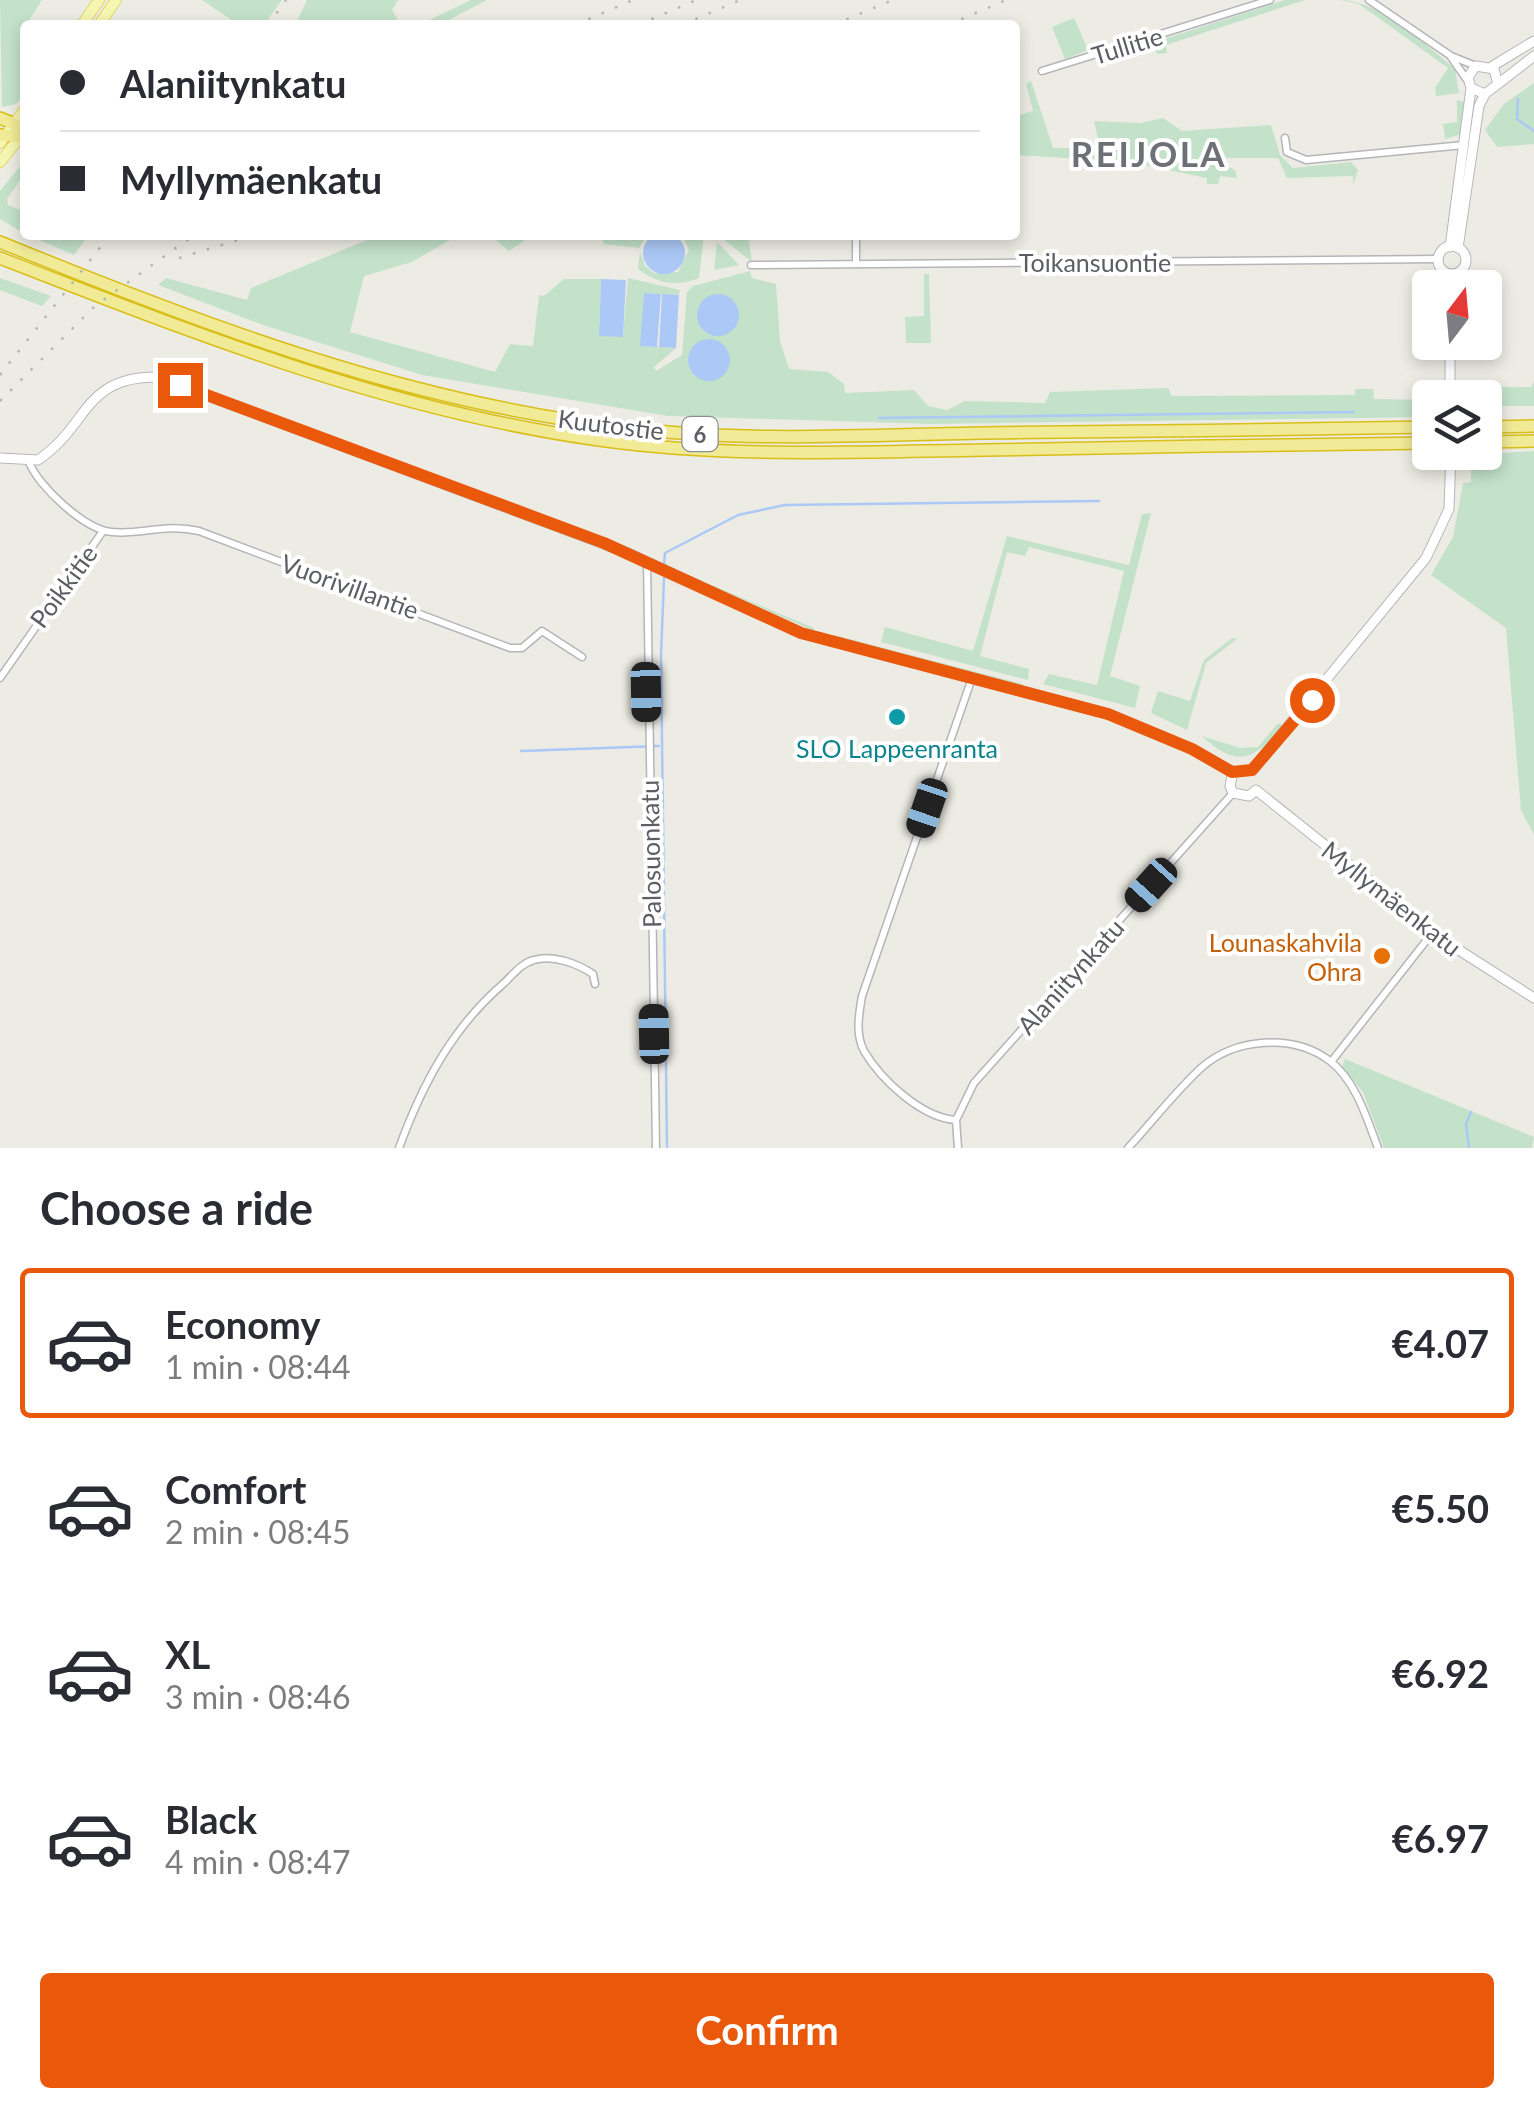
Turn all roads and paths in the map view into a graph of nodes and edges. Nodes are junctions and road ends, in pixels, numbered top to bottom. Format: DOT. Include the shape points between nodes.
graph roads {
  1 [pos="1270,0"];
  2 [pos="1369,0"];
  3 [pos="1534,41"];
  4 [pos="1450,56"];
  5 [pos="1534,56"];
  6 [pos="1476,66"];
  7 [pos="1491,67"];
  8 [pos="1042,71"];
  9 [pos="1497,81"];
  10 [pos="1470,85"];
  11 [pos="1485,94"];
  12 [pos="0,118"];
  13 [pos="20,131"];
  14 [pos="1284,138"];
  15 [pos="2,139"];
  16 [pos="1464,145"];
  17 [pos="0,162"];
  18 [pos="0,238"];
  19 [pos="856,240"];
  20 [pos="1454,247"];
  21 [pos="0,258"];
  22 [pos="1439,259"];
  23 [pos="856,264"];
  24 [pos="751,265"];
  25 [pos="1443,270"];
  26 [pos="1456,270"];
  27 [pos="1534,425"];
  28 [pos="1502,426"];
  29 [pos="1412,428"];
  30 [pos="1502,442"];
  31 [pos="1534,442"];
  32 [pos="1412,444"];
  33 [pos="0,458"];
  34 [pos="34,461"];
  35 [pos="1450,470"];
  36 [pos="103,531"];
  37 [pos="646,561"];
  38 [pos="582,656"];
  39 [pos="0,678"];
  40 [pos="972,678"];
  41 [pos="1252,770"];
  42 [pos="1232,772"];
  43 [pos="1256,790"];
  44 [pos="1233,793"];
  45 [pos="1434,932"];
  46 [pos="596,984"];
  47 [pos="1534,998"];
  48 [pos="1331,1062"];
  49 [pos="956,1120"];
  50 [pos="398,1148"];
  51 [pos="656,1148"];
  52 [pos="958,1148"];
  53 [pos="1128,1148"];
  54 [pos="1378,1148"];
  1 -- 8 [label="street, Tullitie"];
  2 -- 4 [label="street"];
  3 -- 7 [label="main road"];
  4 -- 6 [label="street"];
  4 -- 10 [label="street"];
  5 -- 9 [label="main road"];
  6 -- 7 [label="main road"];
  6 -- 10 [label="main road"];
  7 -- 9 [label="main road"];
  9 -- 11 [label="main road"];
  10 -- 11 [label="main road"];
  10 -- 16 [label="main road"];
  11 -- 20 [label="main road"];
  12 -- 13 [label="highway"];
  13 -- 15 [label="highway"];
  13 -- 17 [label="main road"];
  14 -- 16 [label="street" via="1288,152 1306,160"];
  16 -- 20 [label="main road"];
  18 -- 29 [label="highway, Kuutostie / 6" via="151,304 363,373 516,410 638,429 773,436"];
  19 -- 23 [label="street"];
  20 -- 22 [label="main road"];
  20 -- 26 [label="main road" via="1466,264"];
  21 -- 32 [label="highway, Kuutostie / 6" via="290,368 438,408 598,440 816,453"];
  22 -- 23 [label="street, Toikansuontie"];
  22 -- 25 [label="main road"];
  23 -- 24 [label="street, Toikansuontie"];
  27 -- 28 [label="highway"];
  30 -- 31 [label="highway"];
  33 -- 34 [label="main road"];
  34 -- 36 [label="street, Poikkitie" via="42,489"];
  34 -- 37 [label="main road" via="63,440 106,388 127,377 157,377"];
  35 -- 41 [label="main road" via="1449,509 1426,558"];
  36 -- 38 [label="street, Vuorivillantie" via="199,531 510,648 522,648 542,631"];
  36 -- 39 [label="street, Poikkitie"];
  37 -- 40 [label="main road" via="801,633"];
  37 -- 51 [label="street, Palosuonkatu"];
  40 -- 42 [label="main road" via="1139,725"];
  40 -- 49 [label="street" via="858,1022 863,1049 884,1074 927,1113"];
  41 -- 42 [label="main road"];
  41 -- 43 [label="main road"];
  42 -- 44 [label="main road"];
  43 -- 44 [label="main road" via="1249,796"];
  43 -- 45 [label="main road, Myllymäenkatu"];
  44 -- 49 [label="street, Alaniitynkatu" via="974,1083"];
  45 -- 47 [label="main road, Myllymäenkatu"];
  45 -- 48 [label="street"];
  46 -- 50 [label="street" via="593,974 562,960 523,965 451,1041"];
  48 -- 53 [label="street" via="1278,1044 1234,1047 1202,1068"];
  48 -- 54 [label="street" via="1353,1089"];
  49 -- 52 [label="street"];
}
